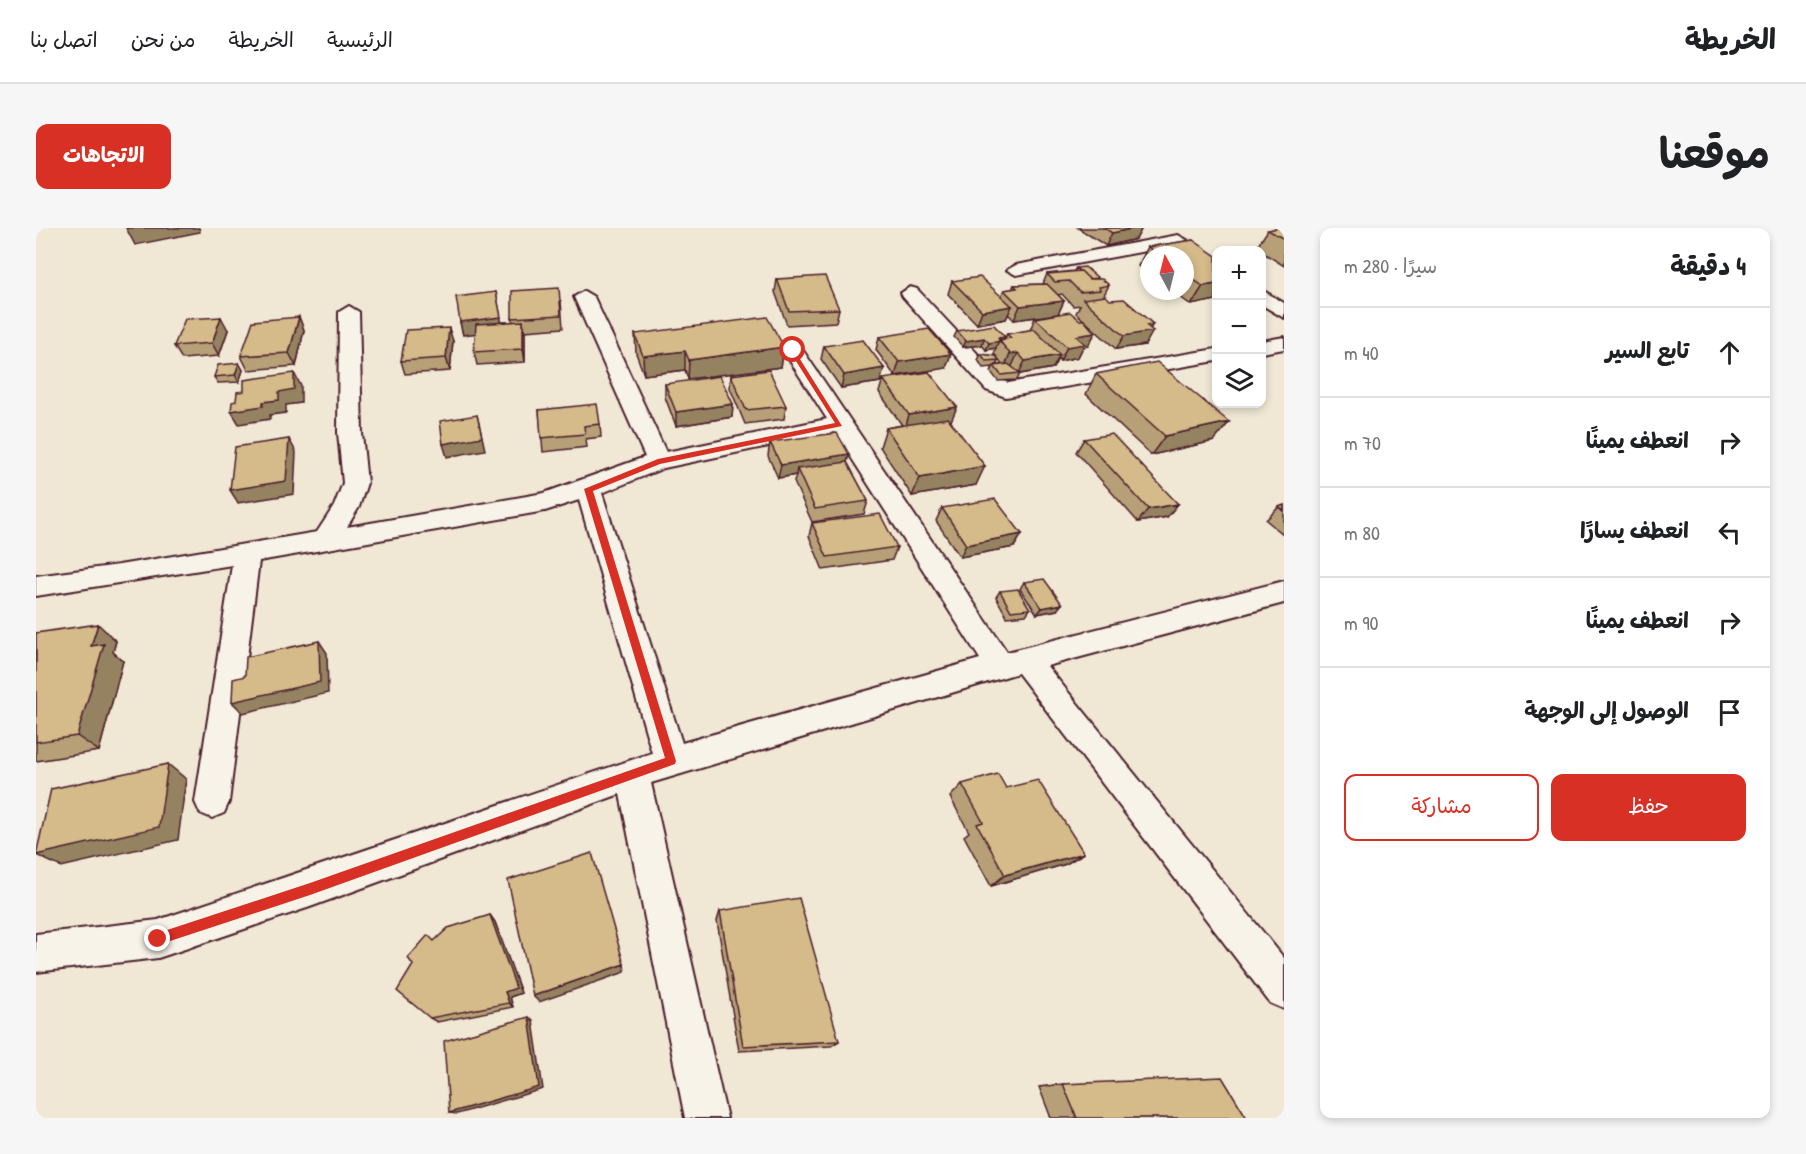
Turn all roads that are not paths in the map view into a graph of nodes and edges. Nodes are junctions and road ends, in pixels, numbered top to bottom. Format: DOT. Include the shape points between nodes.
graph roads {
  1 [pos="1161,228"];
  2 [pos="1178,240"];
  3 [pos="1197,253"];
  4 [pos="1016,270"];
  5 [pos="910,293"];
  6 [pos="584,297"];
  7 [pos="1266,299"];
  8 [pos="349,312"];
  9 [pos="1284,312"];
  10 [pos="1284,343"];
  11 [pos="1266,346"];
  12 [pos="793,350"];
  13 [pos="1212,356"];
  14 [pos="839,424"];
  15 [pos="658,461"];
  16 [pos="588,489"];
  17 [pos="325,540"];
  18 [pos="247,554"];
  19 [pos="36,586"];
  20 [pos="1284,592"];
  21 [pos="1012,663"];
  22 [pos="671,761"];
  23 [pos="632,774"];
  24 [pos="212,802"];
  25 [pos="36,952"];
  26 [pos="1284,989"];
  27 [pos="706,1118"];
  1 -- 2 [label="street"];
  2 -- 3 [label="street"];
  2 -- 4 [label="street"];
  5 -- 13 [label="street" via="994,385 1006,390"];
  6 -- 15 [label="street"];
  7 -- 9 [label="street"];
  8 -- 17 [label="street" via="350,433 355,483 346,507"];
  10 -- 11 [label="street"];
  12 -- 14 [label="street"];
  14 -- 15 [label="street"];
  14 -- 21 [label="street"];
  15 -- 16 [label="street"];
  16 -- 17 [label="street" via="545,502"];
  16 -- 22 [label="street"];
  17 -- 18 [label="street"];
  18 -- 19 [label="street"];
  18 -- 24 [label="street"];
  20 -- 21 [label="street"];
  21 -- 22 [label="street"];
  21 -- 26 [label="street"];
  22 -- 23 [label="street"];
  23 -- 25 [label="street" via="158,939"];
  23 -- 27 [label="street"];
}
